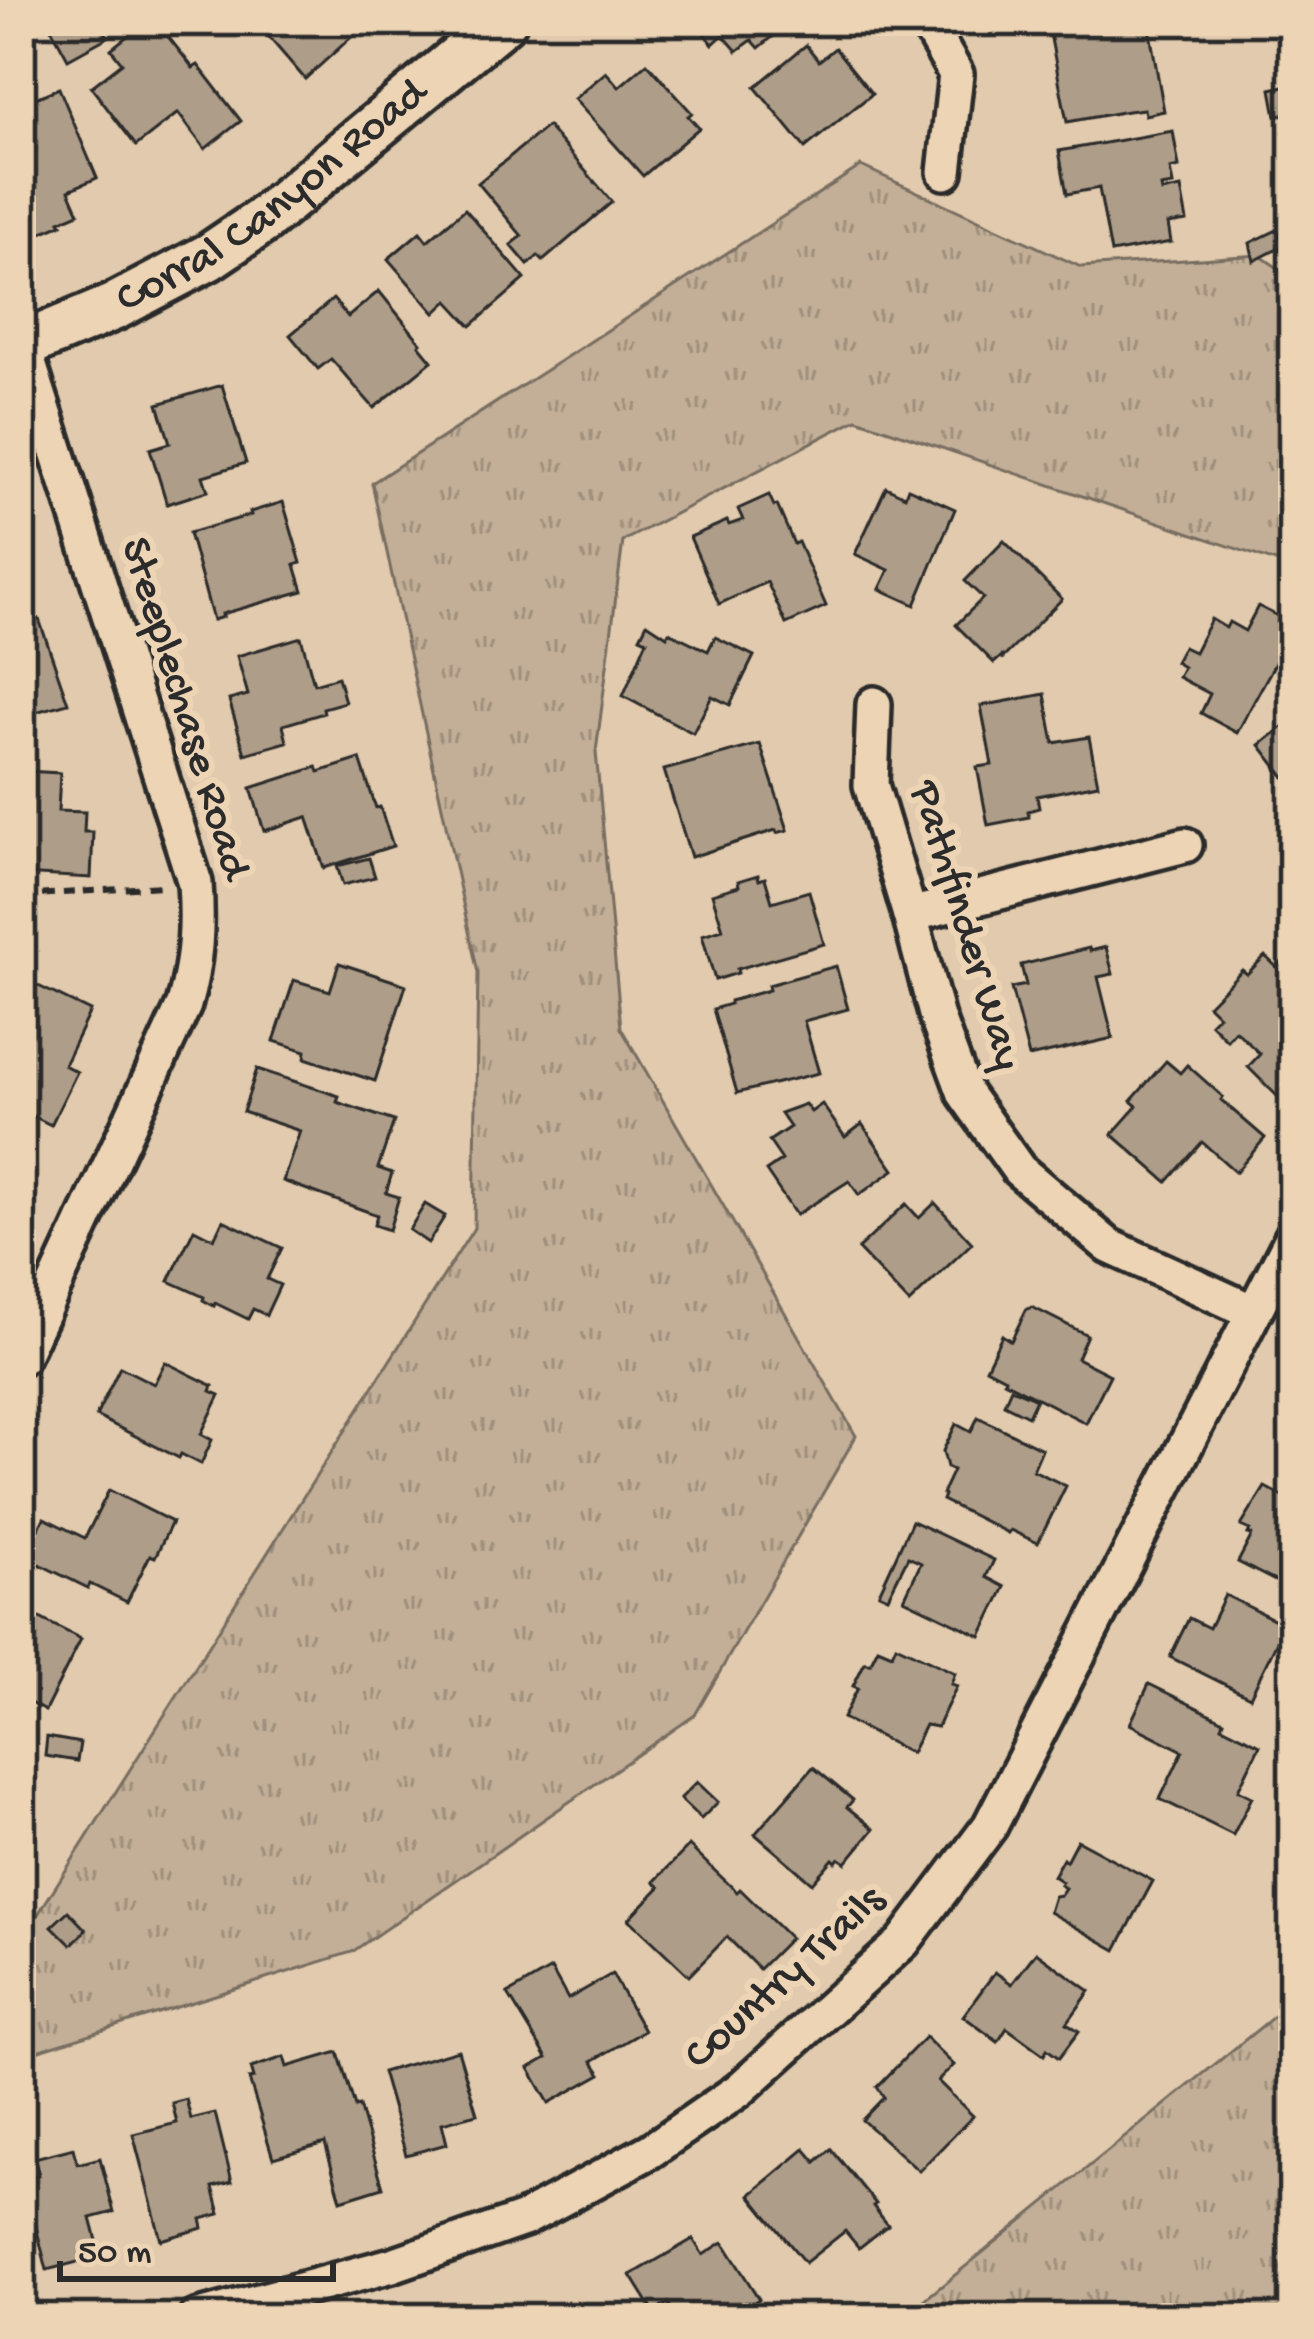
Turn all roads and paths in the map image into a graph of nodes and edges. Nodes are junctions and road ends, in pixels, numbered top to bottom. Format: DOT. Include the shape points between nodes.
graph roads {
  1 [pos="926,21"];
  2 [pos="487,26"];
  3 [pos="945,172"];
  4 [pos="22,345"];
  5 [pos="874,704"];
  6 [pos="1184,845"];
  7 [pos="195,883"];
  8 [pos="21,896"];
  9 [pos="910,915"];
  10 [pos="1293,1236"];
  11 [pos="1253,1312"];
  12 [pos="21,1358"];
  13 [pos="196,2318"];
  1 -- 3 [label="street" via="956,74"];
  2 -- 4 [label="main road, Corral Canyon Road" via="262,221 115,307"];
  4 -- 7 [label="street, Steeplechase Road"];
  5 -- 9 [label="street, Pathfinder Way" via="871,785"];
  6 -- 9 [label="street"];
  7 -- 8 [label="path"];
  7 -- 12 [label="street, Steeplechase Road" via="197,950 184,1005"];
  9 -- 11 [label="street, Pathfinder Way" via="965,1094 1019,1170 1109,1246"];
  10 -- 11 [label="street, Country Trails"];
  11 -- 13 [label="street, Country Trails" via="990,1826 903,1942 739,2090 650,2151 524,2219"];
}
